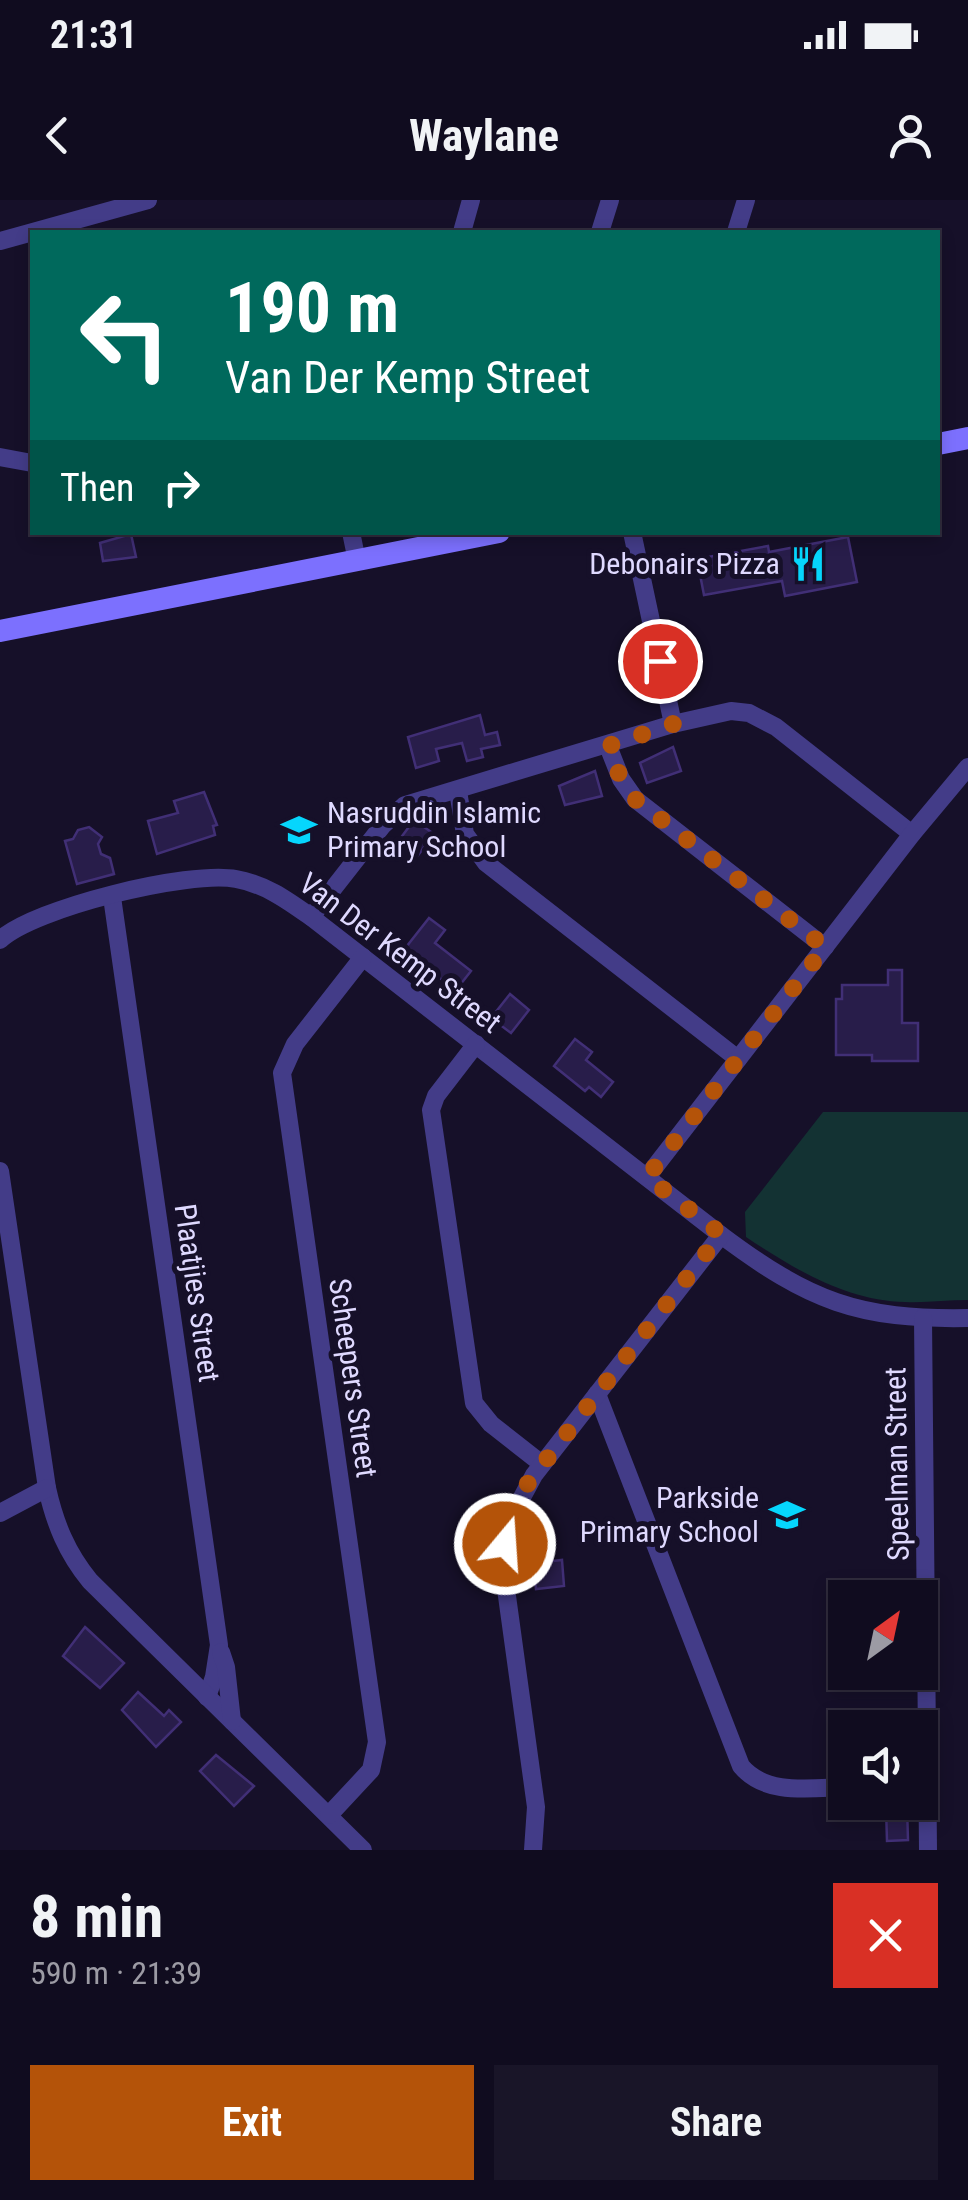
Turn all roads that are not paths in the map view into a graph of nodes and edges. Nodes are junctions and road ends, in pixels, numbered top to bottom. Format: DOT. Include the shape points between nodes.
graph roads {
  1 [pos="148,200"];
  2 [pos="471,200"];
  3 [pos="610,200"];
  4 [pos="746,200"];
  5 [pos="40,230"];
  6 [pos="463,230"];
  7 [pos="601,230"];
  8 [pos="737,230"];
  9 [pos="30,233"];
  10 [pos="0,241"];
  11 [pos="968,438"];
  12 [pos="940,444"];
  13 [pos="0,457"];
  14 [pos="30,463"];
  15 [pos="353,535"];
  16 [pos="484,535"];
  17 [pos="633,535"];
  18 [pos="358,560"];
  19 [pos="0,631"];
  20 [pos="673,724"];
  21 [pos="608,746"];
  22 [pos="968,767"];
  23 [pos="458,791"];
  24 [pos="912,834"];
  25 [pos="112,896"];
  26 [pos="311,916"];
  27 [pos="0,940"];
  28 [pos="825,947"];
  29 [pos="363,957"];
  30 [pos="476,1044"];
  31 [pos="738,1059"];
  32 [pos="0,1171"];
  33 [pos="647,1177"];
  34 [pos="721,1234"];
  35 [pos="923,1318"];
  36 [pos="968,1318"];
  37 [pos="597,1394"];
  38 [pos="542,1464"];
  39 [pos="46,1488"];
  40 [pos="0,1513"];
  41 [pos="219,1647"];
  42 [pos="207,1696"];
  43 [pos="923,1710"];
  44 [pos="232,1721"];
  45 [pos="828,1787"];
  46 [pos="329,1816"];
  47 [pos="926,1820"];
  48 [pos="363,1850"];
  49 [pos="533,1850"];
  50 [pos="928,1850"];
  1 -- 5 [label="street"];
  2 -- 6 [label="street"];
  3 -- 7 [label="street"];
  4 -- 8 [label="street"];
  9 -- 10 [label="street"];
  11 -- 12 [label="street"];
  13 -- 14 [label="street"];
  15 -- 18 [label="street"];
  16 -- 18 [label="street"];
  17 -- 20 [label="street"];
  18 -- 19 [label="street"];
  20 -- 21 [label="street"];
  20 -- 24 [label="street" via="731,711 766,720"];
  21 -- 23 [label="street"];
  21 -- 28 [label="street" via="635,799"];
  22 -- 24 [label="street"];
  23 -- 26 [label="street" via="395,812"];
  23 -- 31 [label="street" via="465,834 486,863"];
  24 -- 28 [label="street"];
  25 -- 26 [label="street, Van Der Kemp Street" via="221,876 270,889"];
  25 -- 27 [label="street, Van Der Kemp Street" via="29,920"];
  25 -- 41 [label="street, Plaatjies Street"];
  26 -- 29 [label="street, Van Der Kemp Street"];
  28 -- 31 [label="street"];
  29 -- 30 [label="street, Van Der Kemp Street"];
  29 -- 46 [label="street, Scheepers Street" via="295,1044 282,1073 377,1742 372,1770"];
  30 -- 33 [label="street, Van Der Kemp Street"];
  30 -- 38 [label="street" via="432,1110 474,1402 490,1424"];
  31 -- 33 [label="street"];
  32 -- 39 [label="street"];
  33 -- 34 [label="street, Van Der Kemp Street"];
  34 -- 35 [label="street, Van Der Kemp Street" via="772,1272 828,1301"];
  34 -- 37 [label="street"];
  35 -- 36 [label="street, Van Der Kemp Street"];
  35 -- 43 [label="street, Speelman Street"];
  37 -- 38 [label="street"];
  37 -- 45 [label="street" via="741,1766 769,1785"];
  38 -- 49 [label="street" via="512,1516 503,1567 536,1807"];
  39 -- 40 [label="street"];
  39 -- 42 [label="street" via="78,1566"];
  41 -- 42 [label="street, Plaatjies Street"];
  41 -- 44 [label="street"];
  42 -- 44 [label="street"];
  44 -- 46 [label="street"];
  46 -- 48 [label="street"];
  47 -- 50 [label="street, Speelman Street"];
}
